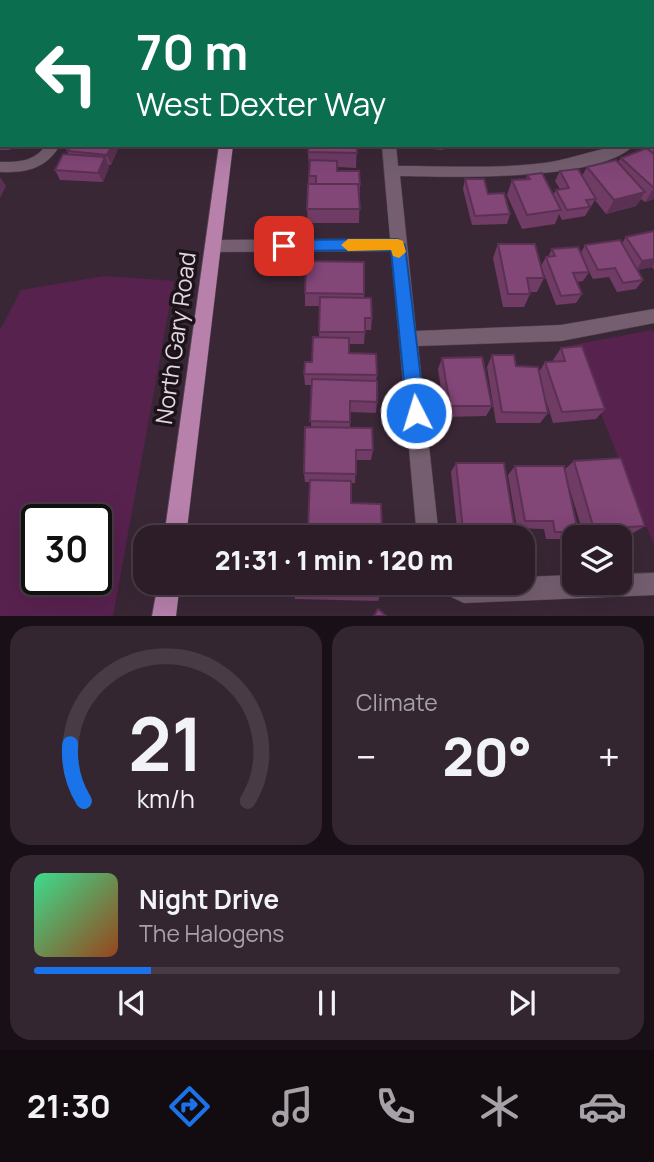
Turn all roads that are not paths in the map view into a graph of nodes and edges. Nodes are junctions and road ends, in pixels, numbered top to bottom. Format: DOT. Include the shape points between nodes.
graph roads {
  1 [pos="52,147"];
  2 [pos="226,147"];
  3 [pos="389,147"];
  4 [pos="621,147"];
  5 [pos="0,167"];
  6 [pos="392,172"];
  7 [pos="398,245"];
  8 [pos="213,246"];
  9 [pos="654,316"];
  10 [pos="409,339"];
  11 [pos="177,525"];
  12 [pos="427,525"];
  13 [pos="654,584"];
  14 [pos="535,588"];
  15 [pos="167,595"];
  16 [pos="164,616"];
  1 -- 5 [label="street" via="41,162"];
  2 -- 8 [label="main road, North Gary Road"];
  3 -- 6 [label="street"];
  4 -- 6 [label="street" via="531,169"];
  6 -- 7 [label="street"];
  7 -- 8 [label="street"];
  7 -- 10 [label="street"];
  8 -- 11 [label="main road, North Gary Road"];
  9 -- 10 [label="street" via="561,333"];
  10 -- 12 [label="street"];
  13 -- 14 [label="street"];
  15 -- 16 [label="main road"];
}
